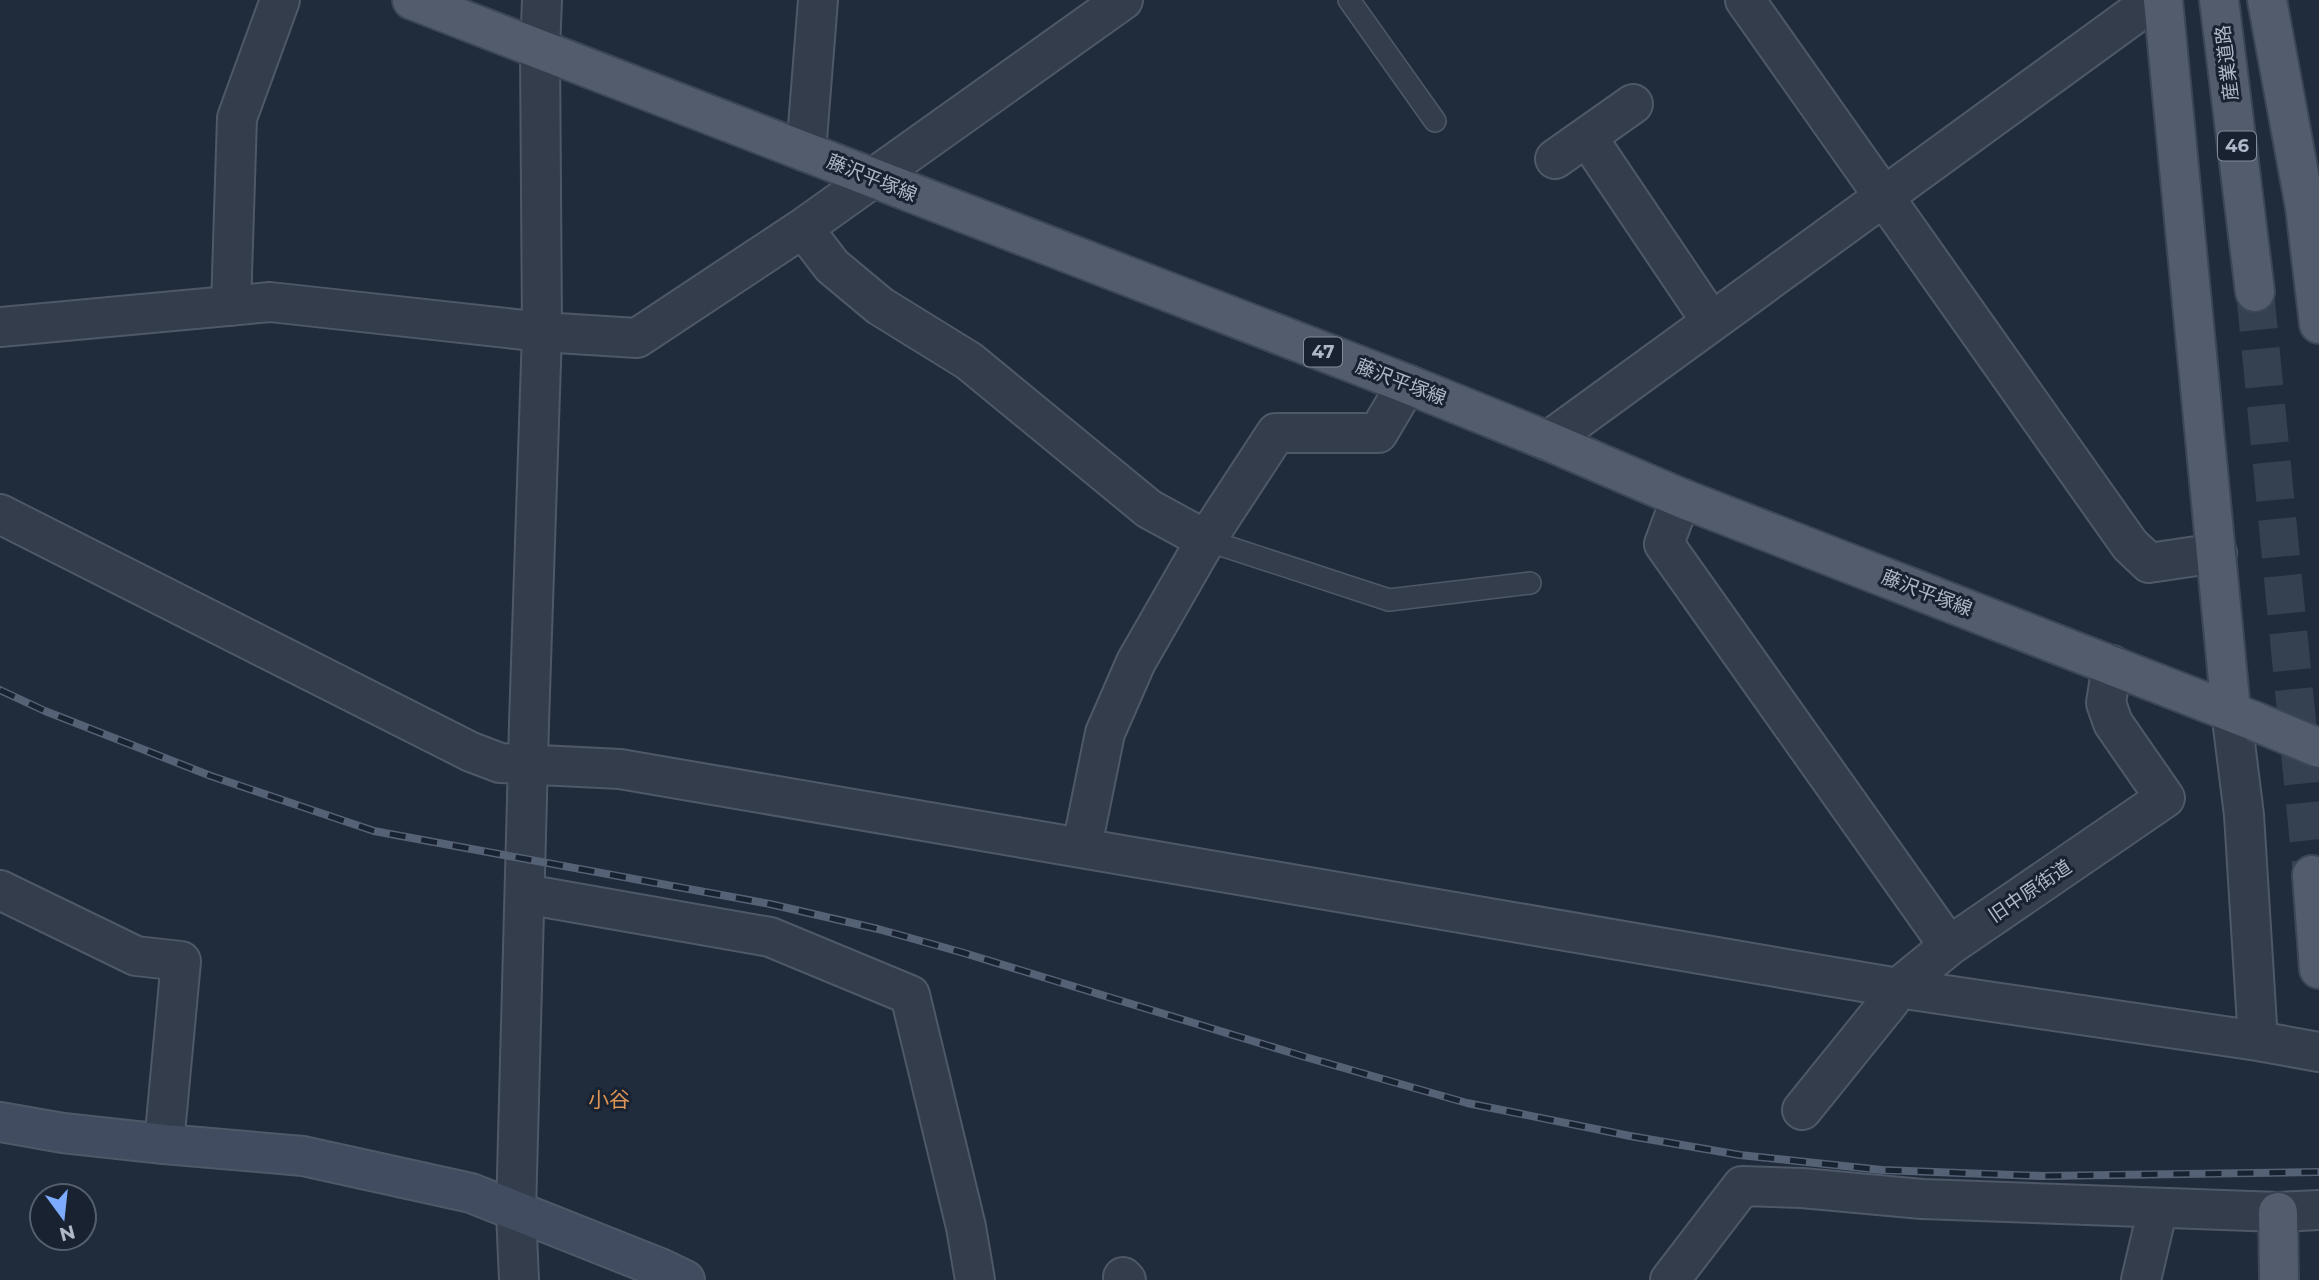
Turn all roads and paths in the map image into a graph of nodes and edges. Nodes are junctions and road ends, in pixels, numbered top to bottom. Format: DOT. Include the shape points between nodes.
graph roads {
  1 [pos="280,0"];
  2 [pos="412,0"];
  3 [pos="542,0"];
  4 [pos="818,0"];
  5 [pos="1123,0"];
  6 [pos="1349,0"];
  7 [pos="1745,0"];
  8 [pos="2154,0"];
  9 [pos="2163,0"];
  10 [pos="2219,0"];
  11 [pos="2267,0"];
  12 [pos="540,49"];
  13 [pos="1633,104"];
  14 [pos="1435,121"];
  15 [pos="1587,137"];
  16 [pos="806,152"];
  17 [pos="1555,159"];
  18 [pos="871,179"];
  19 [pos="1882,195"];
  20 [pos="2312,207"];
  21 [pos="803,228"];
  22 [pos="2255,292"];
  23 [pos="231,306"];
  24 [pos="1711,321"];
  25 [pos="2319,324"];
  26 [pos="0,327"];
  27 [pos="542,332"];
  28 [pos="1407,384"];
  29 [pos="1548,441"];
  30 [pos="1681,498"];
  31 [pos="0,514"];
  32 [pos="1206,540"];
  33 [pos="2217,552"];
  34 [pos="1530,583"];
  35 [pos="2112,665"];
  36 [pos="2242,715"];
  37 [pos="2319,748"];
  38 [pos="529,764"];
  39 [pos="1082,846"];
  40 [pos="2312,875"];
  41 [pos="0,890"];
  42 [pos="525,894"];
  43 [pos="1950,946"];
  44 [pos="2319,969"];
  45 [pos="1898,988"];
  46 [pos="2258,1041"];
  47 [pos="2319,1052"];
  48 [pos="1802,1110"];
  49 [pos="0,1122"];
  50 [pos="164,1144"];
  51 [pos="2158,1208"];
  52 [pos="2319,1210"];
  53 [pos="516,1212"];
  54 [pos="2278,1212"];
  55 [pos="519,1280"];
  56 [pos="685,1280"];
  57 [pos="975,1280"];
  58 [pos="1671,1280"];
  59 [pos="2141,1280"];
  60 [pos="2279,1280"];
  1 -- 23 [label="street" via="237,118"];
  2 -- 12 [label="main road, 藤沢平塚線 / 47"];
  3 -- 12 [label="street"];
  4 -- 16 [label="street"];
  5 -- 18 [label="street"];
  6 -- 14 [label="lane"];
  7 -- 19 [label="street"];
  8 -- 19 [label="street"];
  9 -- 33 [label="main road"];
  10 -- 22 [label="main road, 産業道路 / 46"];
  11 -- 20 [label="main road"];
  12 -- 16 [label="main road, 藤沢平塚線 / 47"];
  12 -- 27 [label="street"];
  13 -- 15 [label="street"];
  15 -- 17 [label="street"];
  15 -- 24 [label="street"];
  16 -- 18 [label="main road, 藤沢平塚線 / 47"];
  18 -- 21 [label="street"];
  18 -- 28 [label="main road, 藤沢平塚線 / 47"];
  19 -- 24 [label="street"];
  19 -- 33 [label="street" via="2130,545 2149,563"];
  20 -- 25 [label="main road"];
  21 -- 27 [label="street" via="637,338"];
  21 -- 32 [label="street" via="832,265 880,306 969,361 1149,509"];
  23 -- 26 [label="street"];
  23 -- 27 [label="street" via="270,302"];
  24 -- 29 [label="street"];
  27 -- 38 [label="street"];
  28 -- 29 [label="main road, 藤沢平塚線 / 47"];
  28 -- 32 [label="street" via="1378,433 1276,433"];
  29 -- 30 [label="main road, 藤沢平塚線 / 47"];
  30 -- 35 [label="main road, 藤沢平塚線 / 47"];
  30 -- 43 [label="street" via="1664,544"];
  31 -- 38 [label="street" via="471,752 500,763"];
  32 -- 34 [label="lane" via="1390,600"];
  32 -- 39 [label="street" via="1136,662 1105,733"];
  33 -- 36 [label="main road"];
  35 -- 36 [label="main road, 藤沢平塚線 / 47"];
  35 -- 43 [label="street, 旧中原街道" via="2106,703 2113,723 2165,798"];
  36 -- 37 [label="main road, 47, bridge"];
  36 -- 46 [label="street"];
  38 -- 39 [label="street" via="620,769"];
  38 -- 42 [label="street"];
  39 -- 45 [label="street"];
  40 -- 44 [label="main road"];
  41 -- 50 [label="street" via="136,956 181,961"];
  42 -- 53 [label="street"];
  42 -- 57 [label="street" via="770,937 910,995"];
  43 -- 45 [label="street, 旧中原街道"];
  45 -- 46 [label="street"];
  45 -- 48 [label="street, 旧中原街道"];
  46 -- 47 [label="street"];
  49 -- 50 [label="street"];
  50 -- 53 [label="street" via="303,1156 445,1186"];
  51 -- 54 [label="street"];
  51 -- 58 [label="street" via="1742,1186"];
  51 -- 59 [label="street"];
  52 -- 54 [label="street"];
  53 -- 55 [label="street"];
  53 -- 56 [label="street"];
  54 -- 60 [label="main road"];
}
